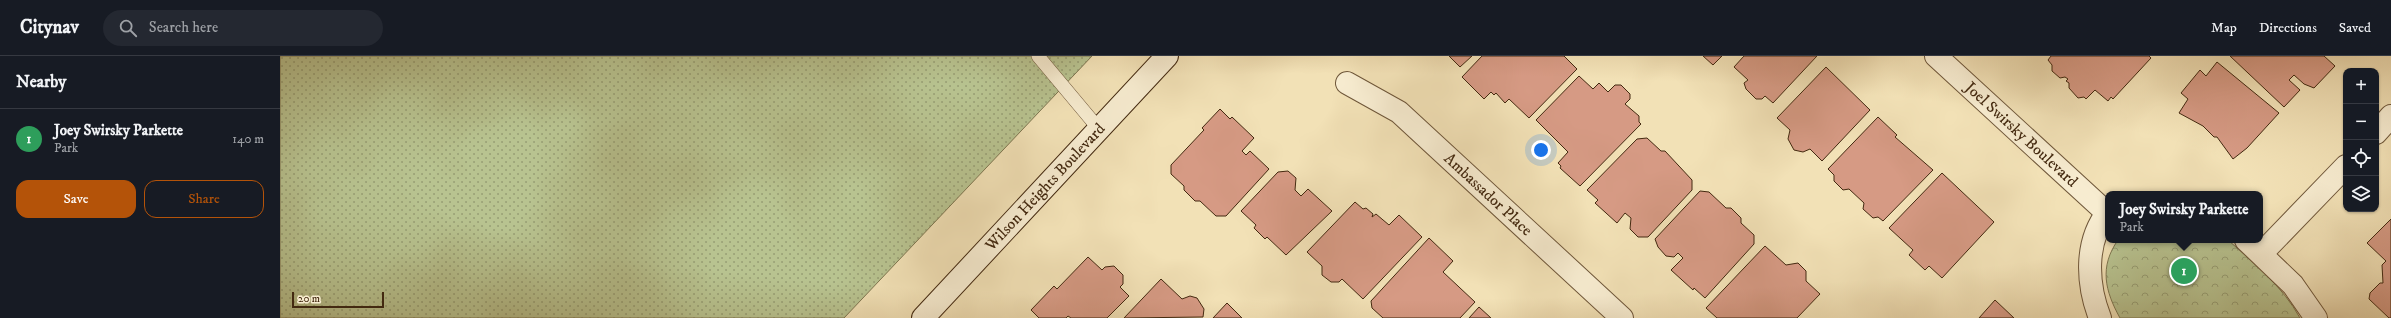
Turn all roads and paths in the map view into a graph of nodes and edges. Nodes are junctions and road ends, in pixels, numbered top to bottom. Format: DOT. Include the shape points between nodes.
graph roads {
  1 [pos="1038,56"];
  2 [pos="1167,56"];
  3 [pos="1936,56"];
  4 [pos="1347,83"];
  5 [pos="2391,116"];
  6 [pos="1099,128"];
  7 [pos="2379,130"];
  8 [pos="2343,169"];
  9 [pos="2105,210"];
  10 [pos="2105,219"];
  11 [pos="2249,243"];
  12 [pos="2262,254"];
  13 [pos="923,318"];
  14 [pos="1622,318"];
  15 [pos="2100,318"];
  16 [pos="2316,318"];
  1 -- 6 [label="lane"];
  2 -- 6 [label="street, Wilson Heights Boulevard"];
  3 -- 9 [label="street, Joel Swirsky Boulevard"];
  4 -- 14 [label="street, Ambassador Place" via="1399,112"];
  5 -- 7 [label="street"];
  6 -- 13 [label="street, Wilson Heights Boulevard"];
  8 -- 12 [label="street"];
  10 -- 15 [label="street, Joel Swirsky Boulevard" via="2097,234 2090,261 2093,300"];
  11 -- 12 [label="street"];
  12 -- 16 [label="street" via="2293,285"];
}
